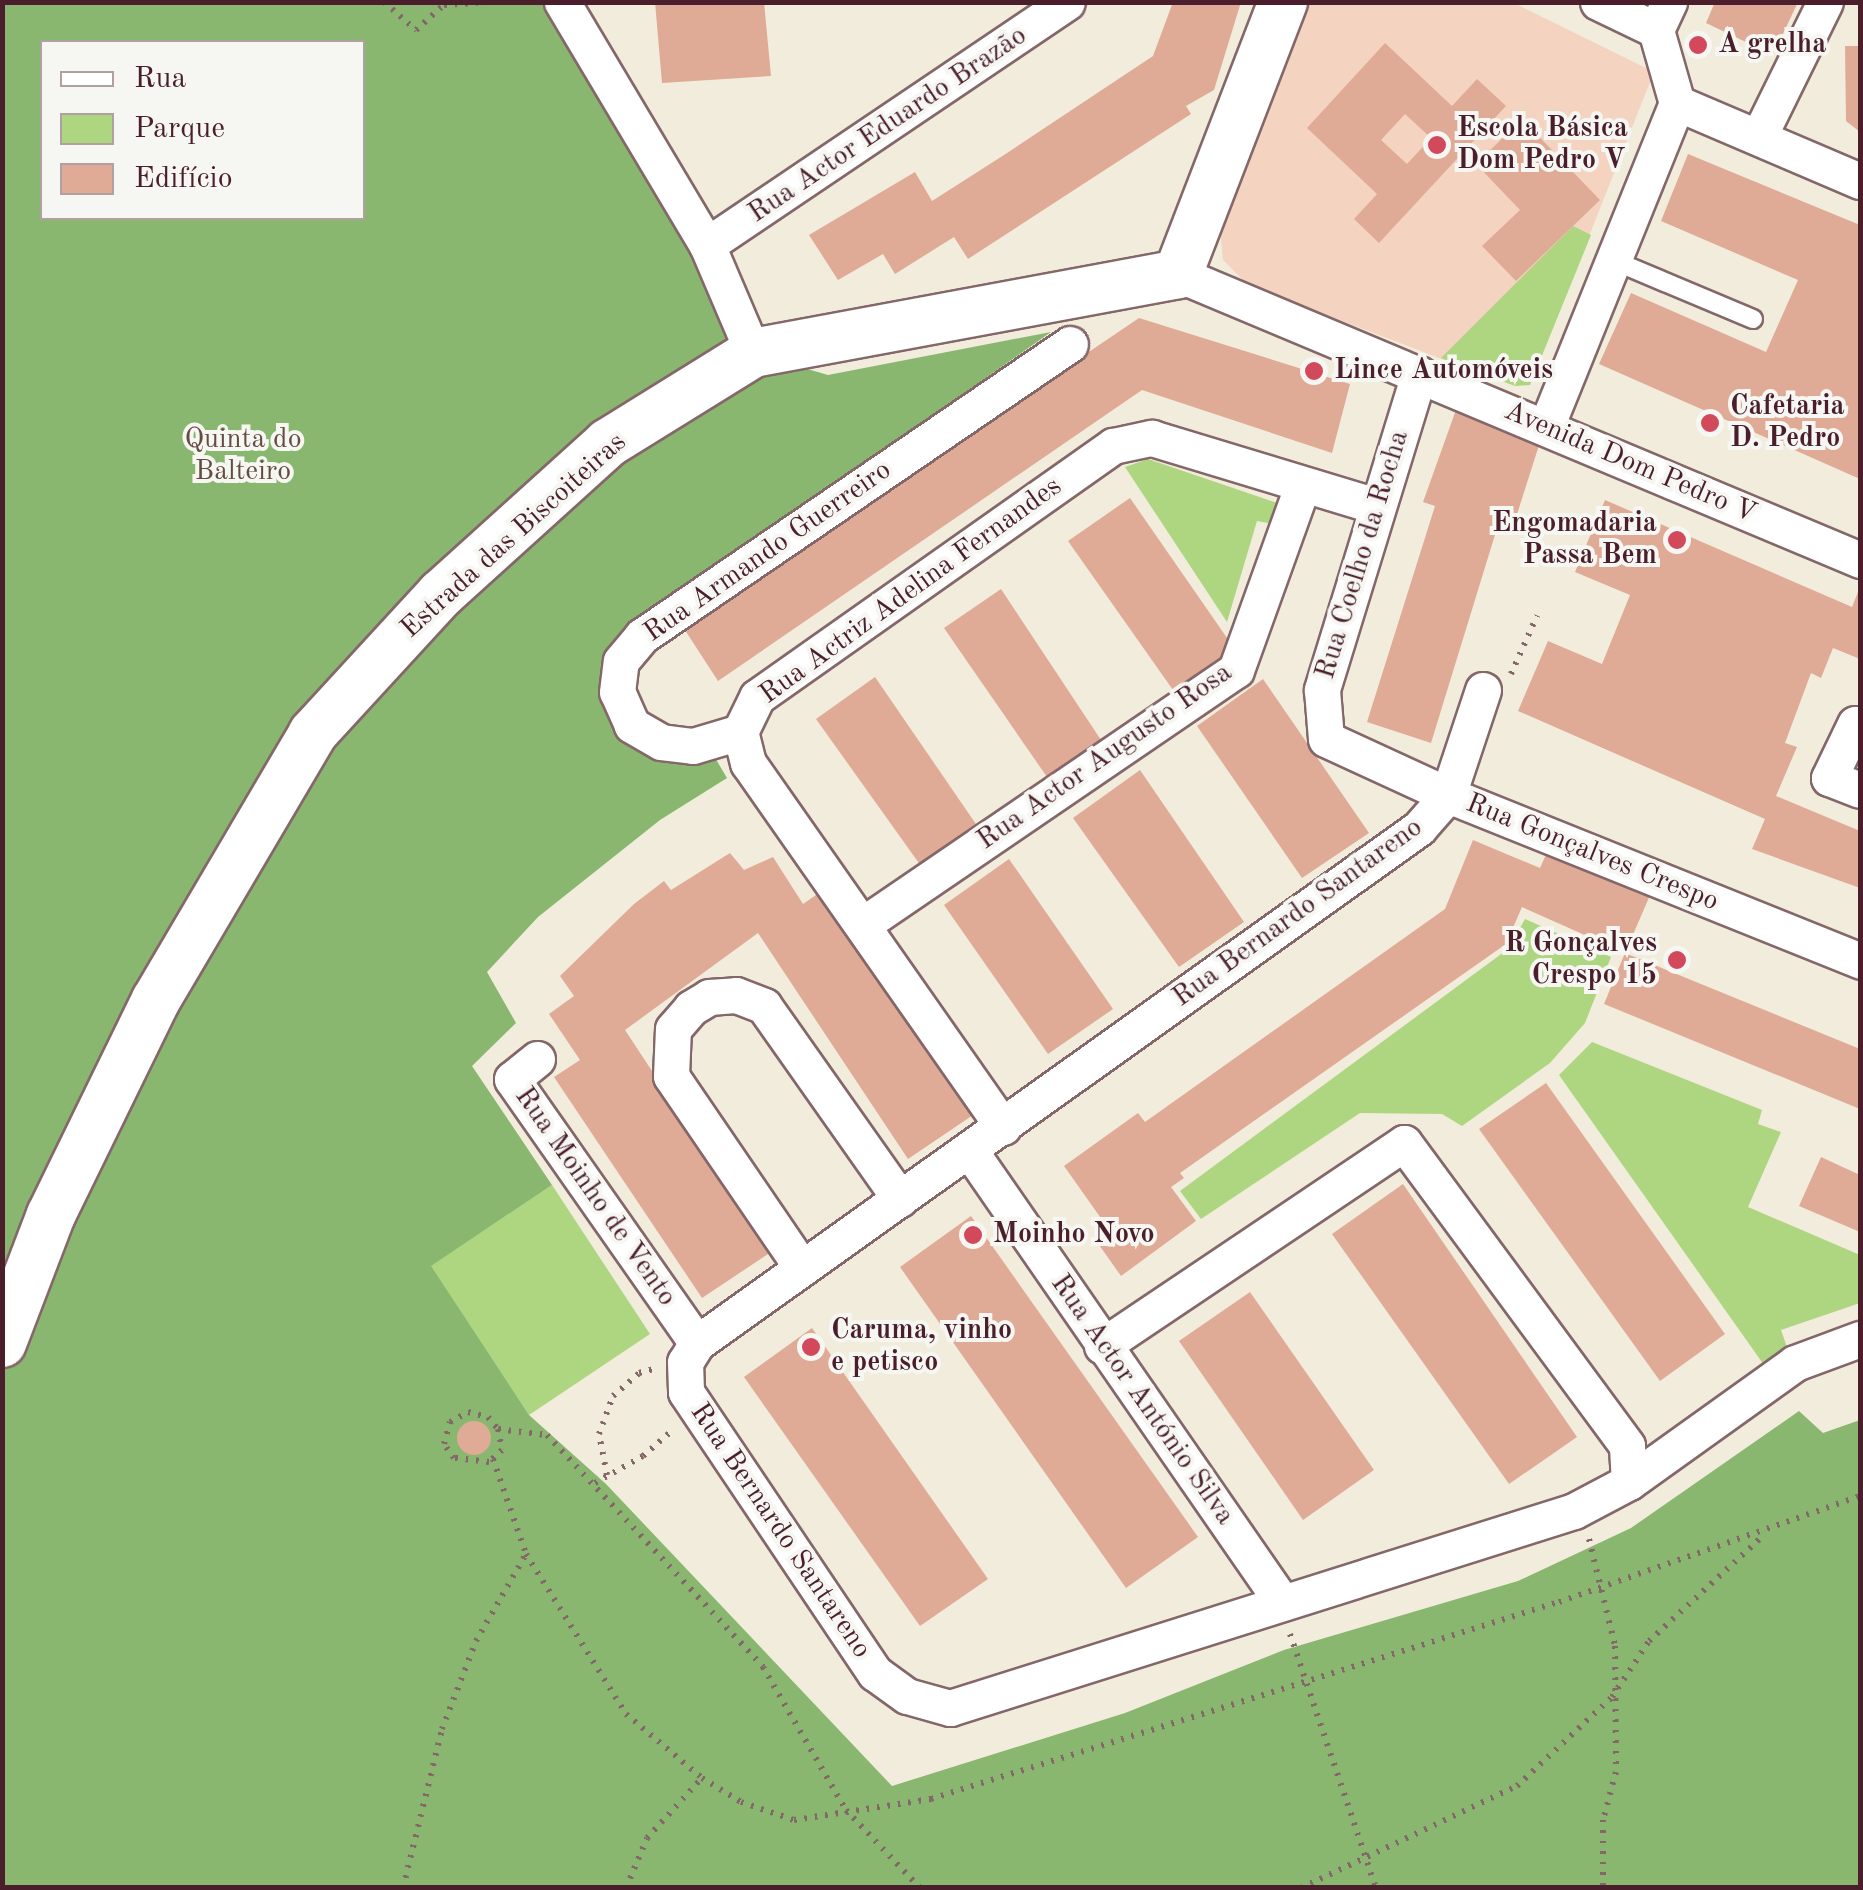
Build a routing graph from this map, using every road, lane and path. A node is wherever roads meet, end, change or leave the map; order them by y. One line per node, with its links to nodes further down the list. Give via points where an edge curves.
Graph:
1 (384, 2): 2 (path, via 416,30 444,4)
2 (488, 2)
3 (562, 2): 12 (street)
4 (1067, 2): 12 (street, Rua Actor Eduardo Brazão)
5 (1283, 2): 14 (street)
6 (1598, 2): 8 (street)
7 (1824, 2): 10 (street)
8 (1662, 16): 9 (street)
9 (1677, 103): 10 (street); 13 (street)
10 (1760, 134): 11 (street)
11 (1860, 181)
12 (707, 245): 17 (street)
13 (1610, 258): 15 (lane); 19 (street)
14 (1178, 274): 17 (street, Estrada das Biscoiteiras); 18 (street, Avenida Dom Pedro V)
15 (1753, 319)
16 (1070, 344): 26 (street, Rua Armando Guerreiro, via 642,636 621,661 617,692 632,725 662,742 693,746)
17 (753, 353): 38 (street, Estrada das Biscoiteiras, via 608,443 441,594 314,733 156,1000 51,1215)
18 (1419, 374): 19 (street, Avenida Dom Pedro V); 21 (street, Rua Coelho da Rocha)
19 (1546, 428): 22 (street, Avenida Dom Pedro V)
20 (1302, 487): 21 (street, Rua Actriz Adelina Fernandes); 26 (street, Rua Actriz Adelina Fernandes, via 1152,438 1113,446 756,696); 30 (street, Rua Actor Augusto Rosa, via 1236,670)
21 (1376, 506): 27 (street, Rua Coelho da Rocha, via 1322,690)
22 (1860, 560)
23 (1537, 616): 24 (path, via 1503,693)
24 (1483, 690): 29 (street)
25 (1860, 726): 28 (street, via 1855,724 1829,778)
26 (740, 732): 30 (street, Rua Actriz Adelina Fernandes, via 748,762)
27 (1326, 738): 29 (street, Rua Gonçalves Crespo)
28 (1860, 790)
29 (1448, 795): 31 (street, Rua Gonçalves Crespo); 33 (street, Rua Bernardo Santareno, via 1419,828)
30 (865, 924): 33 (street, Rua Actriz Adelina Fernandes)
31 (1860, 961)
32 (538, 1059): 40 (street, Rua Moinho de Vento, via 512,1078)
33 (1003, 1127): 34 (street, Rua Bernardo Santareno)
34 (970, 1152): 35 (street, Rua Bernardo Santareno); 39 (street, Rua Actor António Silva)
35 (900, 1199): 36 (street, Rua Bernardo Santareno); 36 (street, via 764,1006 736,996 709,997 691,1008 673,1028 670,1076)
36 (802, 1268): 40 (street, Rua Bernardo Santareno)
37 (1860, 1339): 44 (street, Rua Bernardo Santareno, via 1795,1363)
38 (2, 1342)
39 (1102, 1346): 44 (street, via 1404,1143 1627,1446); 51 (street, Rua Actor António Silva)
40 (691, 1352): 41 (street, Rua Bernardo Santareno, via 686,1392); 43 (path, via 639,1373 613,1396 599,1434)
41 (697, 1409): 43 (path, via 644,1456); 51 (street, Rua Bernardo Santareno, via 875,1674 906,1696 950,1708)
42 (498, 1429): 42 (path, via 502,1450 489,1462 454,1458 444,1444 450,1422 468,1412 488,1417); 45 (path, via 548,1435)
43 (607, 1476): 45 (path)
44 (1629, 1482): 48 (street, Rua Bernardo Santareno)
45 (595, 1483): 57 (path, via 763,1668 846,1810)
46 (1860, 1500): 47 (path)
47 (1843, 1504)
48 (1574, 1512): 51 (street, Rua Bernardo Santareno); 52 (path, via 1594,1546 1615,1646)
49 (1766, 1532): 52 (path, via 1648,1641)
50 (526, 1554): 55 (path, via 476,1641 442,1729)
51 (1280, 1599): 54 (path, via 1302,1681)
52 (1612, 1697): 54 (path, via 1518,1786 1456,1821); 60 (path, via 1616,1772 1602,1820)
53 (702, 1778): 56 (path, via 647,1838)
54 (1365, 1853): 58 (path); 59 (path)
55 (404, 1888)
56 (626, 1888)
57 (920, 1888)
58 (1301, 1888)
59 (1376, 1888)
60 (1603, 1888)

